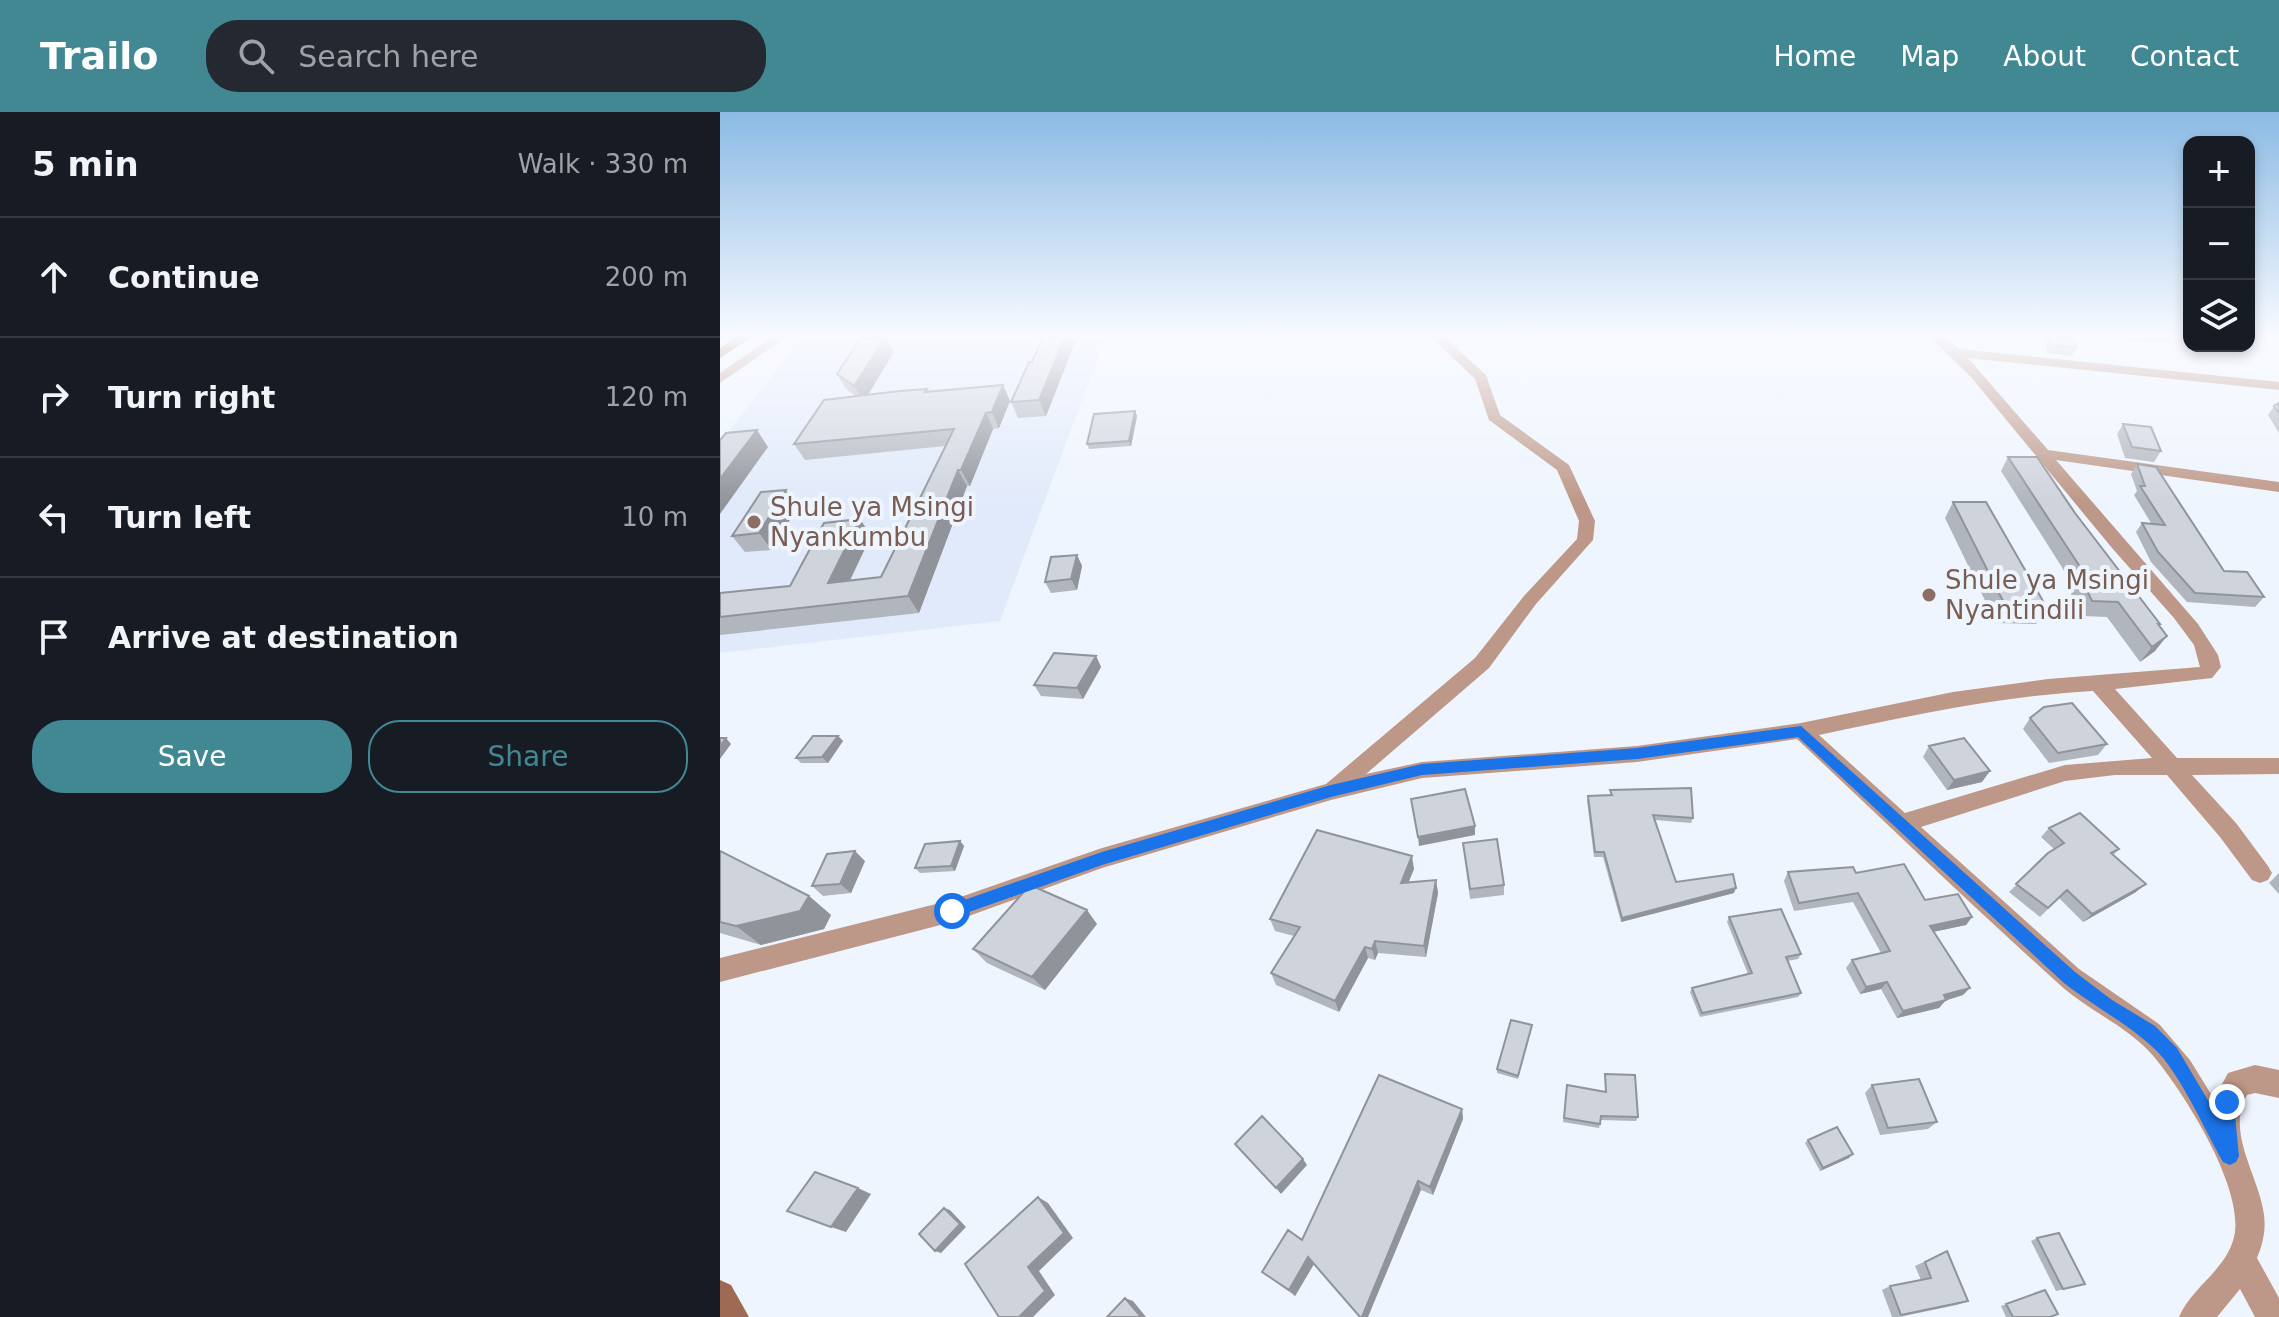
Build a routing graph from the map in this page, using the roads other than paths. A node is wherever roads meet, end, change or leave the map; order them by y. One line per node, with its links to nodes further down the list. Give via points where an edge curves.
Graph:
1 (1485, 391): 9 (street, via 1494,417 1564,468 1582,505 1588,533 1482,663)
2 (1990, 391): 3 (street)
3 (2045, 454): 4 (street); 5 (street, via 2195,633 2211,660 2211,667 2195,675)
4 (2279, 487)
5 (2098, 683): 6 (street, via 1953,699); 7 (street)
6 (1801, 731): 9 (street, via 1637,754 1422,770); 10 (street)
7 (2171, 766): 8 (street); 10 (street, via 2065,773); 11 (street)
8 (2279, 766)
9 (1331, 791): 12 (street, via 1102,858 952,911)
10 (1903, 823): 14 (street, via 2070,978 2149,1032 2171,1054)
11 (2260, 873)
12 (720, 970)
13 (2279, 1084): 14 (street, via 2255,1079 2238,1083 2227,1102)
14 (2230, 1156): 15 (street, via 2251,1228)
15 (2241, 1259): 18 (street); 19 (street)
16 (720, 1296): 17 (main road)
17 (733, 1317)
18 (2195, 1317)
19 (2272, 1317)

